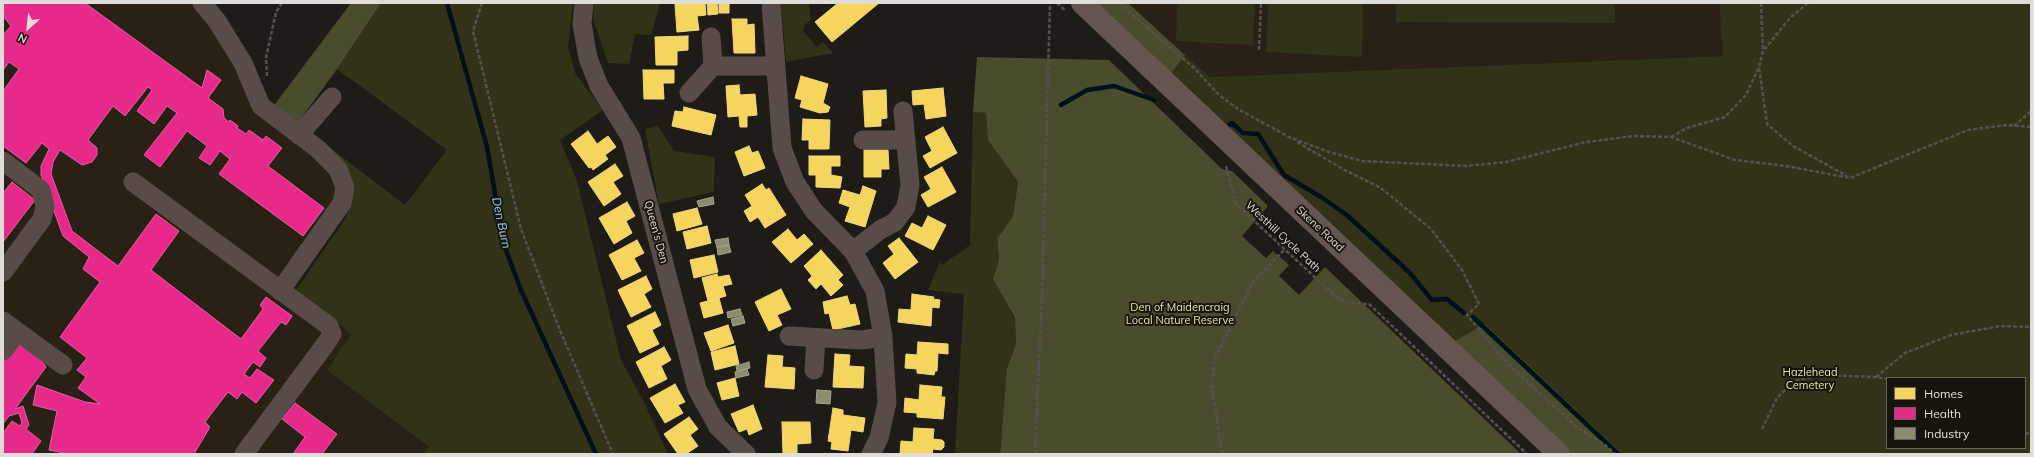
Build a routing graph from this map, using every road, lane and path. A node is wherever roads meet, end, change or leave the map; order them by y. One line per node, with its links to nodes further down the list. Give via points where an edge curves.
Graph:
1 (202, 3): 26 (street, via 217,21 243,63 261,106)
2 (282, 3): 19 (path, via 276,12 266,58)
3 (482, 3): 51 (path, via 473,31 521,229 559,328)
4 (584, 3): 52 (street, Queen's Den, via 582,24 588,58 599,86 630,138 697,390 718,427)
5 (772, 3): 17 (street)
6 (1050, 3): 54 (path)
7 (1058, 3): 12 (path)
8 (1119, 3): 27 (path, via 1195,69 1219,95)
9 (1261, 3): 14 (path)
10 (1761, 3): 15 (path)
11 (1808, 3): 15 (path, via 1790,18)
12 (1076, 9): 57 (main road, Skene Road)
13 (711, 37): 16 (street)
14 (1259, 50)
15 (1764, 52): 18 (path)
16 (713, 66): 17 (street); 20 (street)
17 (776, 66): 36 (street, via 782,148 795,182 814,211)
18 (1759, 67): 28 (path, via 1746,95 1725,117 1688,128); 33 (path, via 1767,124 1793,146)
19 (267, 81)
20 (689, 93)
21 (332, 98): 26 (street)
22 (903, 111): 30 (street)
23 (2031, 111): 24 (path)
24 (2014, 126): 25 (path); 33 (path, via 1968,130)
25 (2031, 127)
26 (299, 134): 38 (street, via 338,169 345,188 342,203)
27 (1289, 137): 28 (path, via 1362,161 1467,166 1506,162 1586,142 1633,136); 58 (path, via 1381,188 1431,228 1462,270 1479,304 1467,315 1509,365 1577,427)
28 (1671, 137): 33 (path, via 1735,160)
29 (863, 140): 30 (street)
30 (905, 140): 36 (street, via 910,185 906,207 895,222)
31 (3, 162): 37 (street, via 41,190 45,206 42,219)
32 (1222, 162): 35 (path, Westhill Cycle Path, via 1228,168 1236,204)
33 (1850, 178)
34 (133, 182): 38 (street)
35 (1285, 248): 55 (path, via 1254,281 1215,358 1212,385); 56 (path, Westhill Cycle Path, via 1336,297 1350,303 1369,304)
36 (853, 251): 42 (street, via 874,291)
37 (3, 272)
38 (280, 291): 50 (street, via 329,326 332,334)
39 (10, 327): 44 (street); 45 (street)
40 (2031, 327): 47 (path, via 2001,326 1951,335 1905,353)
41 (789, 336): 43 (street)
42 (883, 337): 43 (street, via 861,340); 53 (street, via 887,403 879,438)
43 (816, 338): 46 (street)
44 (3, 351)
45 (63, 365)
46 (814, 370)
47 (1876, 377): 48 (path); 49 (path, via 1819,375 1794,381 1777,398)
48 (1886, 379)
49 (1762, 429)
50 (244, 454)
51 (613, 454)
52 (746, 454)
53 (871, 454)
54 (1035, 454)
55 (1222, 454)
56 (1527, 454)
57 (1559, 454)
58 (1615, 454)

